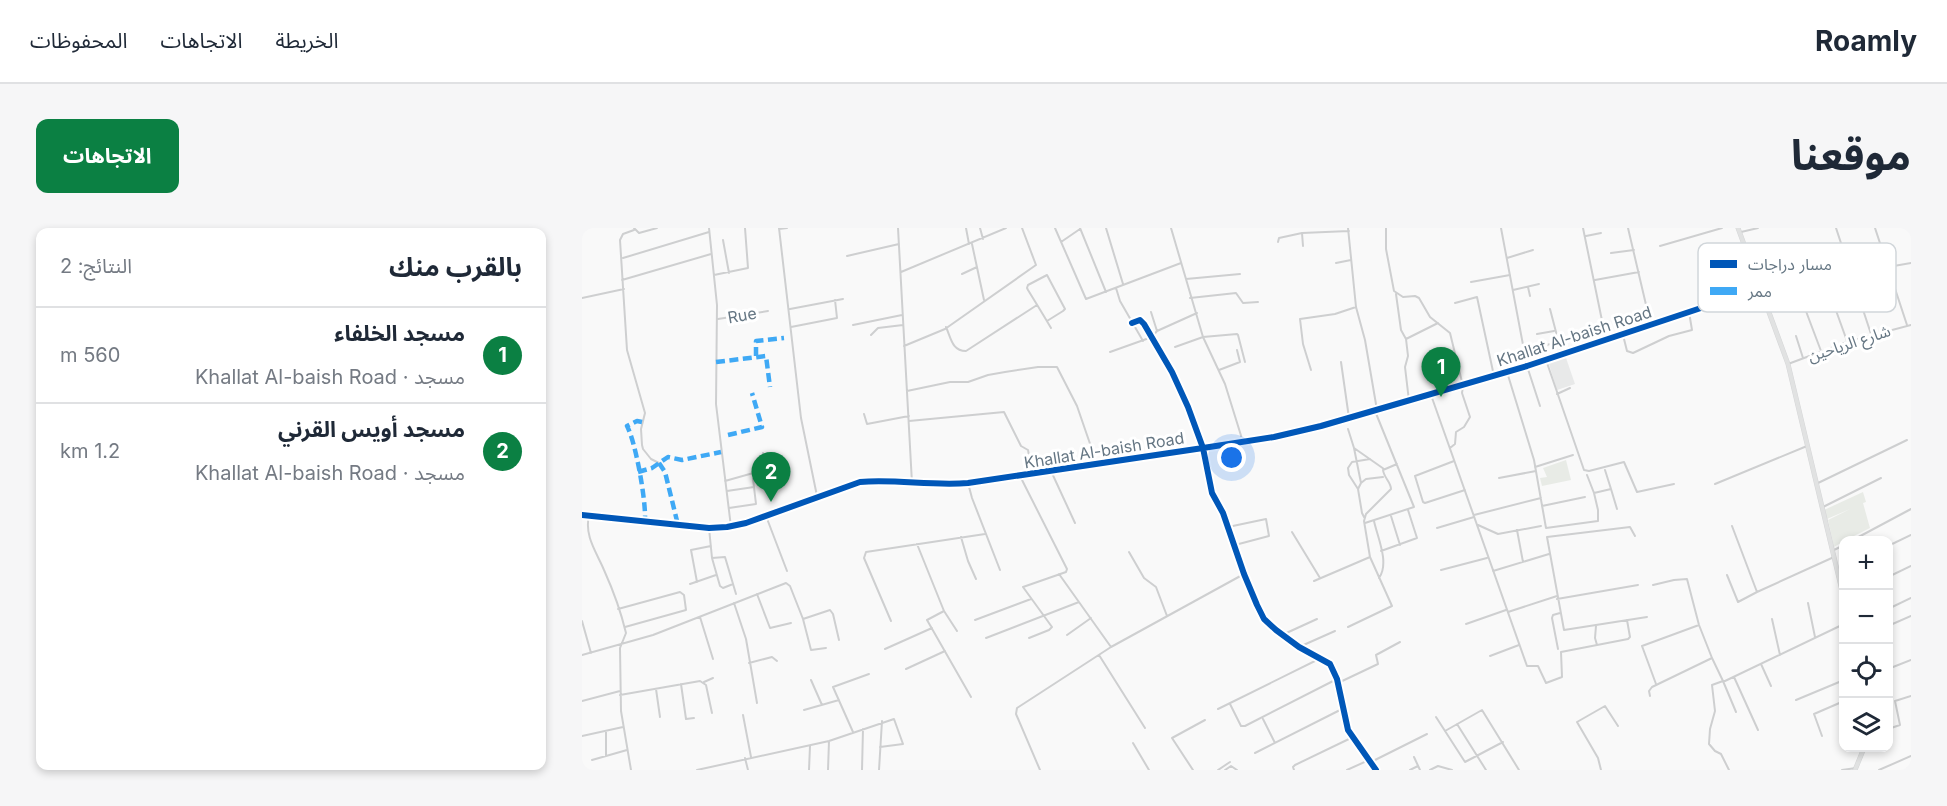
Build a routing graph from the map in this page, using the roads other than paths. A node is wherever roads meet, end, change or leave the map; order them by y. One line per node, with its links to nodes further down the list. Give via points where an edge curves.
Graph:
1 (657, 228): 22 (street, via 639,233)
2 (709, 228): 26 (street)
3 (745, 228): 54 (street, via 748,268)
4 (787, 228): 23 (street)
5 (898, 228): 36 (street)
6 (966, 228): 37 (street)
7 (980, 228): 30 (street)
8 (1006, 228): 30 (street)
9 (1022, 228): 78 (street, via 1036,265)
10 (1055, 228): 32 (street)
11 (1080, 228): 32 (street); 71 (street)
12 (1106, 228): 64 (street)
13 (1171, 228): 49 (street)
14 (1386, 228): 72 (street, via 1386,249)
15 (1501, 228): 46 (street)
16 (1583, 228): 29 (street)
17 (1628, 228): 41 (street)
18 (1722, 228): 39 (street)
19 (1758, 228): 25 (street)
20 (1836, 228): 34 (street)
21 (1875, 228): 35 (street)
22 (634, 229): 45 (street, via 621,236)
23 (779, 229): 83 (street)
24 (1349, 230): 27 (street); 47 (street)
25 (1739, 230)
26 (709, 232): 43 (street); 45 (street)
27 (1302, 233): 33 (street, via 1282,236); 38 (street)
28 (1601, 233): 29 (street)
29 (1585, 236): 62 (street)
30 (983, 239): 37 (street)
31 (723, 240): 54 (street)
32 (1061, 242): 71 (street, via 1085,298)
33 (1278, 242)
34 (1841, 243)
35 (1880, 243)
36 (899, 244): 44 (street); 55 (street)
37 (970, 244): 52 (street); 55 (street)
38 (1303, 246)
39 (1660, 246)
40 (1533, 250): 46 (street)
41 (1634, 250): 42 (street); 53 (street)
42 (1611, 253)
43 (711, 254): 59 (street); 61 (street)
44 (847, 256)
45 (621, 258): 61 (street)
46 (1507, 258): 58 (street)
47 (1352, 260): 48 (street); 82 (street)
48 (1336, 262)
49 (1181, 263): 60 (street); 64 (street)
50 (1911, 263): 51 (street)
51 (1896, 266)
52 (977, 267): 56 (street); 78 (street)
53 (1639, 272): 62 (street); 100 (street)
54 (729, 273): 59 (street)
55 (900, 273): 94 (street)
56 (962, 274)
57 (1240, 274): 60 (street)
58 (1510, 274): 63 (street); 70 (street)
59 (713, 275): 95 (street)
60 (1186, 279): 76 (street)
61 (622, 280): 68 (street)
62 (1595, 280): 116 (street)
63 (1471, 282)
64 (1123, 284): 67 (street)
65 (1539, 284): 66 (street)
66 (1528, 286): 70 (street); 73 (street)
67 (1116, 288): 71 (street); 97 (street)
68 (624, 289): 74 (street); 159 (street, via 627,350 645,413 641,429 643,449)
69 (1896, 289): 101 (street)
70 (1513, 290): 132 (street)
71 (1106, 292)
72 (1396, 294): 98 (street, via 1419,298); 115 (street)
73 (1530, 296)
74 (582, 298)
75 (843, 298): 77 (street)
76 (1191, 298): 79 (street, via 1236,293 1244,303); 93 (street)
77 (835, 300): 83 (street); 103 (street, via 837,318)
78 (984, 300): 104 (street)
79 (1258, 302)
80 (1455, 303): 136 (street, via 1477,297)
81 (1037, 305): 96 (street); 96 (street, via 1027,286 1048,276 1065,309); 104 (street, via 966,351 954,347)
82 (1356, 307): 134 (street, via 1300,319); 144 (street)
83 (789, 309): 103 (street)
84 (1550, 309): 107 (street)
85 (1698, 309): 88 (street, Khallat Al-baish Road)
86 (768, 311): 95 (street, Rue)
87 (1151, 312): 106 (street)
88 (1689, 312): 100 (street, Khallat Al-baish Road); 110 (street, via 1692,330 1633,353 1627,351)
89 (1770, 312): 131 (street)
90 (1807, 312): 124 (street)
91 (1837, 312): 118 (street)
92 (1864, 312): 111 (street)
93 (1197, 314): 106 (street); 114 (street)
94 (902, 315): 99 (street); 102 (street)
95 (717, 320): 175 (street, via 715,383)
96 (1047, 321): 105 (street)
97 (1132, 322): 113 (street, via 1140,320); 117 (street)
98 (1438, 323): 115 (street); 137 (street, via 1451,336)
99 (852, 324)
100 (1653, 324): 110 (street, Khallat Al-baish Road)
101 (1909, 325): 111 (street, شارع الرياحين)
102 (903, 326): 108 (street, via 878,328); 120 (street)
103 (791, 327): 188 (street, via 801,418)
104 (946, 327): 120 (street)
105 (1051, 328)
106 (1158, 331): 113 (street)
107 (1554, 331): 109 (street); 119 (street)
108 (871, 334)
109 (1537, 334)
110 (1623, 334): 116 (street, Khallat Al-baish Road)
111 (1871, 334): 118 (street, شارع الرياحين)
112 (1796, 336): 127 (street)
113 (1152, 337): 117 (street); 152 (street, via 1181,389)
114 (1203, 337): 121 (street); 129 (street, via 1238,334); 133 (street)
115 (1406, 339): 142 (street)
116 (1606, 340): 126 (street, Khallat Al-baish Road)
117 (1143, 341): 125 (street)
118 (1847, 342): 124 (street, شارع الرياحين)
119 (1557, 343): 122 (street); 126 (street)
120 (904, 346): 139 (street)
121 (1175, 347)
122 (1534, 347)
123 (1237, 350): 133 (street, via 1240,362)
124 (1821, 351): 127 (street, شارع الرياحين)
125 (1110, 352)
126 (1562, 355): 128 (street, Khallat Al-baish Road)
127 (1803, 358): 131 (street, شارع الرياحين)
128 (1546, 360): 132 (street, Khallat Al-baish Road); 141 (street)
129 (1245, 362)
130 (1341, 362): 147 (street)
131 (1788, 364): 151 (street)
132 (1527, 366): 135 (street, Khallat Al-baish Road); 143 (street)
133 (1219, 370): 150 (street)
134 (1311, 370)
135 (1507, 372): 136 (street, Khallat Al-baish Road); 164 (street)
136 (1494, 376): 137 (street, Khallat Al-baish Road)
137 (1464, 386): 140 (street, Khallat Al-baish Road); 154 (street, via 1462,393 1470,417 1455,432 1455,444)
138 (1570, 388): 141 (street)
139 (907, 391): 146 (street); 161 (street, via 1005,372 1057,368 1077,406)
140 (1431, 394): 142 (street, Khallat Al-baish Road); 154 (street)
141 (1557, 394): 179 (street, via 1584,470 1623,462 1637,492)
142 (1409, 401): 144 (street, Khallat Al-baish Road)
143 (1540, 406)
144 (1376, 411): 147 (street, Khallat Al-baish Road); 162 (street)
145 (864, 414): 146 (street, via 867,424)
146 (909, 418): 163 (street, via 1004,412 1021,446 1028,450); 176 (street)
147 (1349, 418): 150 (street, Khallat Al-baish Road)
148 (1348, 429): 153 (street)
149 (1907, 440): 181 (street)
150 (1243, 442): 152 (street, Khallat Al-baish Road)
151 (1807, 446): 180 (street); 181 (street)
152 (1203, 448): 161 (street, Khallat Al-baish Road); 207 (street, via 1210,486)
153 (1354, 448): 157 (street); 160 (street)
154 (1450, 448): 158 (street)
155 (763, 453): 175 (street, via 764,470)
156 (1574, 455): 164 (street)
157 (1370, 459): 160 (street); 165 (street)
158 (1455, 460): 185 (street); 185 (street, via 1415,476 1423,502)
159 (659, 462)
160 (1356, 463): 178 (street); 183 (street, via 1350,463 1349,471)
161 (1097, 464): 167 (street, Khallat Al-baish Road)
162 (1397, 464): 165 (street); 196 (street, via 1414,506)
163 (1031, 466)
164 (1535, 467): 168 (street)
165 (1384, 469): 171 (street)
166 (1605, 470): 184 (street)
167 (1051, 471): 170 (street, Khallat Al-baish Road); 204 (street)
168 (1536, 471): 172 (street); 190 (street)
169 (1587, 475): 187 (street)
170 (1020, 476): 177 (street, Khallat Al-baish Road); 243 (street, via 1067,569)
171 (1384, 477): 178 (street); 202 (street, via 1391,486 1389,493)
172 (1499, 478)
173 (1881, 478): 193 (street)
174 (753, 479): 182 (street)
175 (725, 481): 186 (street)
176 (912, 483): 177 (street, Khallat Al-baish Road); 188 (street, Khallat Al-baish Road, via 860,482)
177 (968, 483): 216 (street)
178 (1360, 483): 183 (street)
179 (1674, 484)
180 (1715, 484)
181 (1816, 484): 193 (street)
182 (754, 487): 186 (street); 192 (street, via 756,504)
183 (1358, 489): 202 (street)
184 (1611, 489): 187 (street); 194 (street)
185 (1465, 490): 201 (street)
186 (726, 491): 192 (street)
187 (1594, 494): 213 (street, via 1598,521)
188 (817, 496): 200 (street, Khallat Al-baish Road)
189 (1585, 496): 191 (street)
190 (1541, 498): 191 (street); 201 (street)
191 (1542, 506): 213 (street)
192 (729, 507): 210 (street)
193 (1821, 508): 229 (street)
194 (1617, 509)
195 (1911, 509): 219 (street)
196 (1408, 510): 199 (street); 225 (street, via 1417,538)
197 (582, 515): 198 (street, Khallat Al-baish Road)
198 (590, 515): 211 (street, Khallat Al-baish Road); 268 (street, via 591,543)
199 (1391, 515): 203 (street); 225 (street)
200 (766, 516): 210 (street, Khallat Al-baish Road); 240 (street)
201 (1474, 516): 206 (street); 212 (street)
202 (1364, 517): 205 (street)
203 (1374, 520): 205 (street); 228 (street)
204 (1075, 523)
205 (1364, 523): 232 (street)
206 (1477, 524): 214 (street, via 1498,534); 235 (street)
207 (1228, 526): 224 (street); 224 (street, via 1266,519 1269,536)
208 (1541, 526): 214 (street)
209 (1732, 526): 258 (street)
210 (731, 527): 211 (street, Khallat Al-baish Road)
211 (709, 528): 226 (street)
212 (1437, 528)
213 (1546, 528): 221 (street)
214 (1517, 530): 236 (street)
215 (1292, 532): 248 (street)
216 (985, 534): 220 (street); 238 (street)
217 (1911, 535): 223 (street)
218 (1635, 536): 221 (street, via 1630,527)
219 (1859, 536)
220 (961, 537): 222 (street); 250 (street)
221 (1547, 537): 231 (street)
222 (916, 544): 269 (street); 284 (street, via 868,551 864,556)
223 (1893, 544)
224 (1235, 545): 244 (street)
225 (1400, 545): 228 (street)
226 (711, 546): 234 (street); 252 (street, via 691,549)
227 (1839, 548): 229 (street)
228 (1381, 550): 249 (street, via 1384,565)
229 (1832, 551): 233 (street)
230 (1129, 552): 273 (street, via 1144,578 1156,587)
231 (1550, 554): 236 (street); 261 (street)
232 (1370, 557): 248 (street); 249 (street)
233 (1834, 557): 242 (street); 258 (street)
234 (712, 558): 245 (street); 254 (street, via 724,556)
235 (1487, 558): 239 (street); 241 (street)
236 (1523, 562): 241 (street)
237 (1911, 566): 247 (street)
238 (1000, 570)
239 (1441, 570)
240 (787, 571)
241 (1493, 571): 270 (street)
242 (1837, 572): 257 (street)
243 (1059, 574): 263 (street, via 1024,587); 264 (street)
244 (1244, 574): 273 (street); 298 (street, via 1264,619)
245 (716, 575): 252 (street); 254 (street, via 721,587)
246 (1727, 575): 258 (street, via 1738,602)
247 (1893, 575)
248 (1320, 578): 251 (street)
249 (1379, 578): 292 (street, via 1392,606)
250 (976, 579)
251 (1314, 581)
252 (697, 582): 253 (street)
253 (690, 584)
254 (733, 584): 259 (street)
255 (1638, 585): 261 (street)
256 (1653, 585): 287 (street, via 1687,579)
257 (1842, 590)
258 (1757, 592)
259 (736, 594)
260 (757, 594): 265 (street); 278 (street, via 788,584); 285 (street, via 770,628)
261 (1557, 598): 270 (street); 271 (street)
262 (1911, 598): 267 (street)
263 (1031, 599): 272 (street); 281 (street)
264 (1079, 602): 272 (street); 277 (street)
265 (734, 603): 275 (street); 324 (street)
266 (1808, 603): 299 (street)
267 (1893, 607)
268 (618, 609): 291 (street); 291 (street, via 680,592 684,595 686,610)
269 (945, 611): 293 (street, via 927,618); 294 (street)
270 (1507, 611): 286 (street); 306 (street)
271 (1560, 613): 289 (street, via 1565,631); 312 (street, via 1552,618)
272 (1044, 616): 300 (street); 301 (street, via 1052,628)
273 (1167, 616): 308 (street)
274 (1911, 616): 288 (street)
275 (700, 617): 303 (street); 321 (street)
276 (1647, 617): 282 (street)
277 (1091, 618): 297 (street); 308 (street)
278 (803, 619): 302 (street, via 830,610); 310 (street, via 811,650)
279 (1317, 619): 298 (street)
280 (1772, 619): 317 (street)
281 (975, 620)
282 (1627, 620): 289 (street); 307 (street, via 1629,638)
283 (582, 621): 314 (street)
284 (891, 621)
285 (791, 623)
286 (1466, 624)
287 (1699, 624): 320 (street); 337 (street, via 1642,646)
288 (1893, 624)
289 (1596, 626): 307 (street)
290 (1839, 626): 299 (street)
291 (625, 627): 296 (street)
292 (1348, 627)
293 (932, 628): 311 (street); 313 (street)
294 (957, 631)
295 (1335, 631): 309 (street)
296 (626, 634): 303 (street); 305 (street)
297 (1066, 635)
298 (1282, 636): 309 (street)
299 (1815, 637): 317 (street)
300 (986, 638)
301 (1029, 638)
302 (839, 640)
303 (631, 642): 305 (street)
304 (1400, 642): 332 (street, via 1376,655 1378,664)
305 (620, 645): 314 (street); 340 (street)
306 (1519, 645): 307 (street, via 1527,666 1538,666 1546,683 1564,675 1561,652); 318 (street)
307 (1597, 645)
308 (1111, 647): 316 (street)
309 (1299, 647): 319 (street)
310 (826, 648)
311 (885, 649)
312 (1558, 649)
313 (945, 651): 327 (street); 343 (street)
314 (591, 653): 315 (street)
315 (582, 655)
316 (1099, 655): 366 (street); 404 (street, via 1015,709)
317 (1780, 655): 325 (street)
318 (1490, 656)
319 (1322, 658): 332 (street, via 1333,667); 349 (street)
320 (1712, 658): 333 (street); 337 (street)
321 (713, 659)
322 (1911, 660): 326 (street)
323 (777, 661): 324 (street, via 772,657)
324 (749, 663): 347 (street)
325 (1761, 664): 329 (street); 338 (street)
326 (1893, 667)
327 (906, 669)
328 (869, 674): 344 (street, via 834,686)
329 (1734, 677): 333 (street); 369 (street)
330 (713, 678): 334 (street)
331 (811, 680): 350 (street)
332 (1337, 681): 351 (street); 358 (street)
333 (1723, 681): 354 (street); 419 (street, via 1712,687 1715,711 1709,740)
334 (704, 682): 336 (street); 355 (street)
335 (1839, 682): 345 (street)
336 (681, 684): 339 (street); 360 (street, via 686,719)
337 (1657, 685): 341 (street, via 1650,689)
338 (1771, 686)
339 (656, 689): 340 (street); 357 (street)
340 (620, 693): 346 (street); 365 (street)
341 (1650, 696)
342 (1911, 696): 367 (street, via 1895,701 1900,726)
343 (971, 697)
344 (839, 700): 350 (street); 372 (street)
345 (1796, 700)
346 (582, 701)
347 (757, 703)
348 (1839, 703): 375 (street, via 1814,714)
349 (1230, 704): 352 (street); 358 (street, via 1243,726)
350 (822, 705): 353 (street)
351 (1344, 708): 376 (street); 380 (street)
352 (1218, 709)
353 (804, 710)
354 (1736, 712)
355 (712, 713)
356 (743, 715): 389 (street)
357 (660, 717)
358 (1262, 717): 380 (street)
359 (1436, 717): 371 (street)
360 (694, 718)
361 (1205, 720): 406 (street, via 1172,738)
362 (882, 722): 368 (street); 382 (street); 382 (street, via 894,719 903,743)
363 (1457, 724): 371 (street); 378 (street, via 1482,710); 387 (street)
364 (1618, 726): 418 (street, via 1605,706 1577,722)
365 (623, 727): 370 (street); 383 (street)
366 (1145, 728)
367 (1893, 728)
368 (863, 729): 372 (street); 402 (street)
369 (1758, 730)
370 (606, 731): 374 (street); 386 (street)
371 (1445, 731): 387 (street, via 1464,761)
372 (853, 732): 377 (street)
373 (1427, 734): 393 (street)
374 (582, 736)
375 (1822, 736)
376 (1353, 737): 393 (street); 410 (street, via 1295,765)
377 (829, 741): 381 (street); 401 (street)
378 (1503, 742): 387 (street); 417 (street)
379 (1133, 743): 405 (street)
380 (1275, 743): 385 (street)
381 (810, 746): 389 (street); 400 (street)
382 (880, 747): 403 (street)
383 (627, 750): 386 (street); 397 (street)
384 (1862, 752): 396 (street)
385 (1255, 753)
386 (606, 756): 392 (street)
387 (1477, 756): 416 (street)
388 (1911, 756): 421 (street)
389 (751, 757): 391 (street)
390 (1414, 757): 395 (street)
391 (745, 759): 398 (street); 399 (street)
392 (592, 760)
393 (1370, 761): 411 (street); 412 (street)
394 (1230, 762): 407 (street)
395 (1419, 768): 413 (street)
396 (1855, 769): 420 (street)
397 (631, 770)
398 (696, 770)
399 (748, 770)
400 (809, 770)
401 (828, 770)
402 (862, 770)
403 (879, 770)
404 (1040, 770)
405 (1149, 770)
406 (1193, 770)
407 (1218, 770)
408 (1226, 770): 409 (street, via 1232,766)
409 (1237, 770)
410 (1294, 770)
411 (1347, 770)
412 (1376, 770)
413 (1410, 770)
414 (1430, 770): 415 (street, via 1438,766)
415 (1452, 770)
416 (1486, 770)
417 (1519, 770)
418 (1601, 770)
419 (1729, 770)
420 (1842, 770)
421 (1879, 770)

